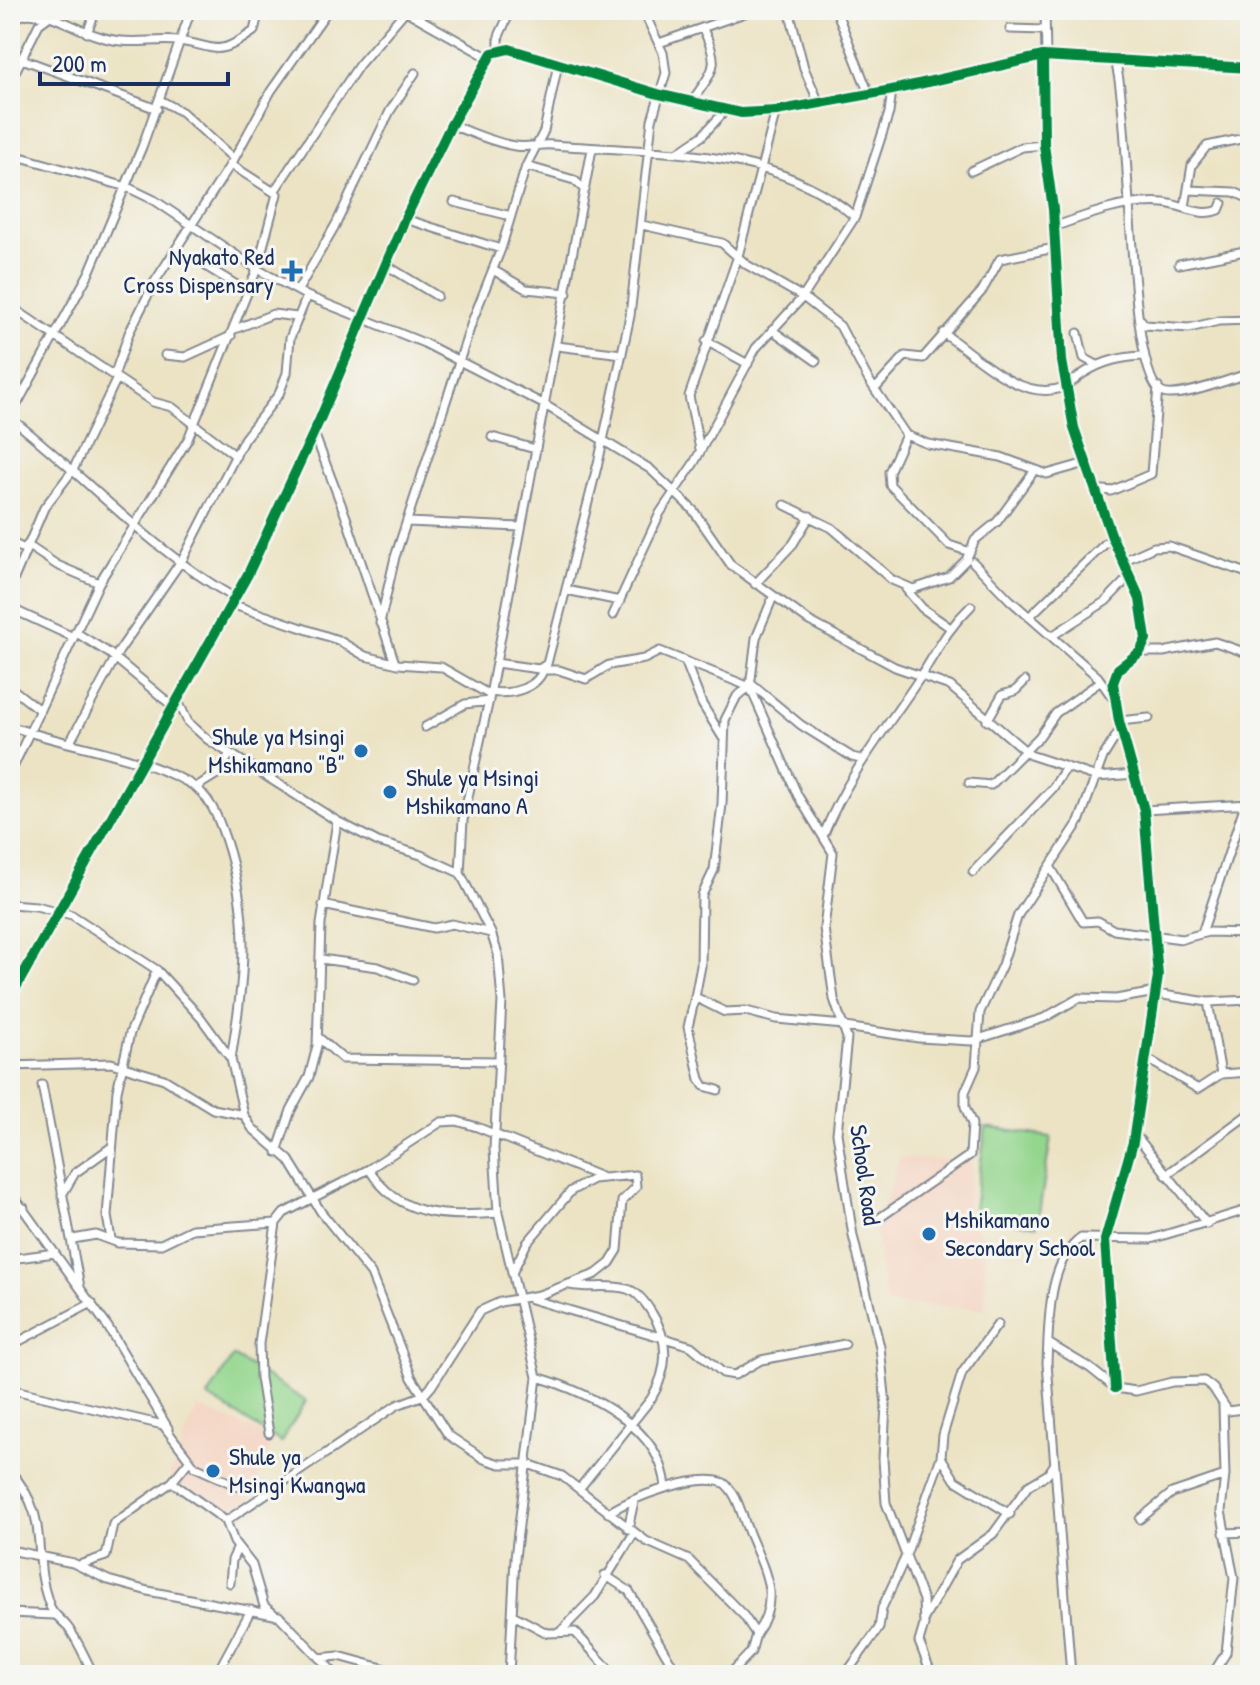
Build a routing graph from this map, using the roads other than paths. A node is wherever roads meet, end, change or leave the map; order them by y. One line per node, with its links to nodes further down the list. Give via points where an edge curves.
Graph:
1 (96, 10): 17 (street)
2 (191, 10): 18 (street)
3 (259, 10): 18 (street, via 257,27 237,43 209,50)
4 (328, 10): 46 (street, via 271,91)
5 (405, 10): 22 (street); 51 (street, via 359,65)
6 (511, 10): 20 (street, via 499,36)
7 (643, 10): 19 (street)
8 (753, 10): 14 (street)
9 (789, 10): 34 (street)
10 (836, 10): 31 (street)
11 (1045, 10): 16 (street)
12 (50, 16): 13 (street); 17 (street); 23 (street, via 39,24)
13 (10, 19)
14 (703, 29): 19 (street); 33 (street, via 714,64)
15 (1010, 29): 16 (street)
16 (1044, 30): 21 (street)
17 (87, 33): 18 (street, via 122,41)
18 (180, 41): 32 (street)
19 (659, 43): 30 (street, via 666,73)
20 (499, 50): 22 (street); 25 (street)
21 (1045, 56): 24 (street); 29 (street); 41 (street)
22 (489, 58): 38 (street)
23 (22, 59): 28 (street); 35 (street)
24 (1115, 61): 26 (street); 56 (street)
25 (558, 64): 30 (street); 40 (street)
26 (1250, 68)
27 (415, 73): 74 (street)
28 (10, 82)
29 (892, 90): 31 (street); 60 (street)
30 (658, 94): 33 (street); 43 (street)
31 (869, 94): 34 (street)
32 (160, 100): 35 (street); 46 (street, via 182,112)
33 (691, 103): 36 (street)
34 (819, 103): 37 (street)
35 (157, 109): 50 (street)
36 (725, 111): 37 (street); 44 (street)
37 (776, 111): 48 (street)
38 (451, 125): 40 (street, via 515,146); 61 (street)
39 (1250, 137): 52 (street, via 1210,143 1192,165)
40 (538, 145): 42 (street); 47 (street)
41 (1044, 145): 49 (street, via 1022,147); 64 (street)
42 (592, 149): 43 (street); 53 (street)
43 (648, 152): 44 (street); 63 (street)
44 (677, 153): 48 (street)
45 (10, 154): 50 (street)
46 (232, 161): 51 (street); 62 (street)
47 (526, 166): 53 (street, via 574,180); 59 (street)
48 (762, 168): 60 (street, via 814,187); 68 (street)
49 (971, 171)
50 (127, 187): 62 (street); 89 (street, via 77,300)
51 (275, 190): 72 (street, via 277,200)
52 (1189, 190): 54 (street, via 1232,192); 58 (street)
53 (585, 191): 76 (street)
54 (1250, 199)
55 (454, 202): 59 (street)
56 (1131, 203): 58 (street); 64 (street); 83 (street)
57 (1222, 203): 58 (street, via 1208,214)
58 (1185, 207)
59 (511, 216): 66 (street)
60 (855, 217): 79 (street)
61 (405, 219): 66 (street); 70 (street)
62 (191, 225): 72 (street); 100 (street, via 141,307)
63 (642, 225): 68 (street, via 711,240); 92 (street)
64 (1054, 227): 65 (street)
65 (1055, 248): 87 (street, via 1000,259 982,291); 101 (street)
66 (501, 249): 73 (street)
67 (1250, 250): 69 (street)
68 (738, 256): 79 (street); 90 (street)
69 (1179, 264)
70 (386, 265): 78 (street); 81 (street)
71 (207, 267): 75 (street)
72 (257, 269): 74 (street); 75 (street)
73 (493, 270): 76 (street, via 526,289); 96 (street)
74 (298, 290): 77 (street)
75 (248, 292): 86 (street)
76 (567, 293): 91 (street)
77 (307, 296): 81 (street); 82 (street)
78 (437, 296)
79 (803, 297): 85 (street); 103 (street, via 846,332)
80 (10, 306): 89 (street)
81 (362, 316): 96 (street); 107 (street)
82 (297, 317): 86 (street, via 273,314); 113 (street, via 283,387)
83 (1139, 319): 84 (street, via 1145,325 1187,328); 94 (street)
84 (1250, 320)
85 (772, 330): 95 (street); 97 (street)
86 (233, 332): 93 (street, via 185,357); 106 (street)
87 (943, 333): 101 (street, via 1030,390); 103 (street, via 923,358 903,357)
88 (1078, 333): 98 (street, via 1084,358)
89 (55, 334): 100 (street); 105 (street)
90 (706, 341): 97 (street); 112 (street, via 688,400)
91 (557, 346): 92 (street); 104 (street)
92 (622, 354): 110 (street)
93 (165, 355)
94 (1143, 356): 98 (street); 102 (street)
95 (816, 361)
96 (459, 363): 104 (street); 121 (street)
97 (748, 364): 112 (street)
98 (1097, 365): 101 (street)
99 (1250, 373): 102 (street, via 1186,392 1162,392)
100 (115, 377): 106 (street); 115 (street)
101 (1068, 386): 114 (street)
102 (1158, 387): 117 (street, via 1151,474 1111,491)
103 (875, 389): 108 (street)
104 (545, 405): 110 (street); 111 (street)
105 (10, 420): 115 (street)
106 (193, 421): 113 (street); 123 (street, via 188,439)
107 (313, 431): 139 (street); 145 (street)
108 (906, 435): 116 (street, via 1001,457); 127 (street, via 889,472 890,485 949,545)
109 (492, 437): 111 (street)
110 (602, 438): 118 (street); 137 (street)
111 (535, 449): 122 (street)
112 (700, 451): 118 (street)
113 (236, 456): 129 (street)
114 (1086, 463): 116 (street, via 1056,473); 117 (street)
115 (73, 470): 123 (street); 126 (street, via 44,508)
116 (1034, 471): 127 (street)
117 (1096, 489): 124 (street)
118 (676, 492): 134 (street, via 731,565); 140 (street, via 654,524)
119 (785, 505): 120 (street)
120 (810, 516): 134 (street, via 793,544); 136 (street)
121 (408, 522): 122 (street); 145 (street)
122 (521, 527): 153 (street)
123 (133, 528): 129 (street); 133 (street)
124 (1112, 537): 128 (street); 144 (street)
125 (10, 542): 126 (street)
126 (27, 548): 133 (street); 135 (street)
127 (970, 552): 136 (street, via 947,579)
128 (1123, 561): 131 (street, via 1169,546); 132 (street)
129 (181, 562): 139 (street); 151 (street)
130 (973, 562): 144 (street)
131 (1250, 574)
132 (1130, 576): 148 (street, via 1106,601); 149 (street, via 1145,621)
133 (99, 583): 147 (street)
134 (755, 584): 138 (street)
135 (10, 588)
136 (905, 588): 146 (street)
137 (566, 590): 140 (street); 155 (street)
138 (773, 597): 156 (street, via 850,645); 159 (street, via 756,638)
139 (233, 601): 152 (street, via 338,640 365,656); 163 (street)
140 (620, 601): 143 (street)
141 (971, 606): 146 (street)
142 (10, 608): 147 (street)
143 (613, 615)
144 (1029, 617): 148 (street)
145 (380, 623): 152 (street)
146 (949, 627): 156 (street)
147 (74, 634): 151 (street); 164 (street)
148 (1052, 636): 158 (street)
149 (1140, 652): 150 (street, via 1215,642); 162 (street, via 1115,674)
150 (1250, 654)
151 (115, 659): 163 (street); 172 (street)
152 (395, 663): 161 (street, via 441,667)
153 (496, 663): 155 (street); 161 (street)
154 (686, 663): 155 (street, via 656,651 644,659 609,665 586,679); 159 (street); 171 (street)
155 (544, 669): 161 (street, via 516,691)
156 (920, 677): 166 (street, via 950,686); 175 (street)
157 (1025, 681): 166 (street, via 1002,695)
158 (1101, 681): 162 (street); 173 (street, via 1056,713)
159 (750, 685): 171 (street, via 730,707); 175 (street, via 801,725); 186 (street, School Road, via 798,796)
160 (10, 687): 164 (street)
161 (490, 696): 169 (street); 189 (street, via 463,820)
162 (1115, 701): 167 (street)
163 (176, 705): 174 (street, via 198,732); 176 (street)
164 (38, 709): 170 (street)
165 (1149, 718): 167 (street)
166 (987, 721): 173 (street)
167 (1120, 724): 179 (street); 180 (street)
168 (10, 726): 170 (street)
169 (425, 727)
170 (28, 731): 172 (street); 178 (street)
171 (723, 738): 201 (street, via 716,859 702,895)
172 (70, 742): 176 (street)
173 (1024, 752): 177 (street); 181 (street, via 991,785)
174 (230, 754): 182 (street, via 217,774); 185 (street)
175 (861, 759): 186 (street)
176 (140, 764): 182 (street); 192 (street)
177 (1065, 769): 180 (street); 188 (street)
178 (10, 774)
179 (1135, 774): 180 (street); 184 (street)
180 (1097, 777): 187 (street, via 1087,806)
181 (969, 783)
182 (196, 787): 209 (street, via 223,831 241,894 244,979)
183 (1248, 804): 184 (street); 194 (street)
184 (1144, 810): 196 (street)
185 (337, 821): 189 (street); 191 (street)
186 (824, 834): 205 (street, School Road, via 834,862 824,913 826,942 834,999)
187 (1051, 868): 196 (street, via 1080,920); 207 (street, via 1018,915 980,1012)
188 (973, 872)
189 (460, 873): 193 (street)
190 (10, 904): 192 (street)
191 (323, 905): 193 (street, via 434,928 452,924); 197 (street)
192 (57, 910): 198 (street); 202 (street)
193 (491, 933): 210 (street, via 500,981)
194 (1202, 933): 195 (street); 196 (street, via 1184,939)
195 (1250, 933)
196 (1155, 935): 200 (street)
197 (321, 959): 199 (street, via 378,967); 206 (street)
198 (157, 970): 209 (street); 211 (street)
199 (413, 980)
200 (1157, 993): 204 (street); 207 (street, via 1079,998 1044,1018); 208 (street)
201 (695, 997): 205 (street, via 725,1012); 216 (street, via 688,1027 700,1079)
202 (10, 998)
203 (1250, 1000): 204 (street)
204 (1208, 1002): 214 (street)
205 (844, 1026): 207 (street); 282 (street, School Road, via 837,1133 853,1236 880,1347 886,1503)
206 (319, 1038): 210 (street, via 343,1059); 222 (street, via 309,1077)
207 (976, 1041): 233 (street, via 976,1067 965,1092 972,1124 970,1155)
208 (1146, 1058): 214 (street, via 1195,1089); 220 (street)
209 (231, 1059): 218 (street)
210 (499, 1061): 219 (street)
211 (122, 1065): 212 (street, via 98,1061 64,1067); 218 (street, via 181,1087 213,1109); 221 (street)
212 (10, 1066)
213 (1250, 1072): 214 (street)
214 (1221, 1074)
215 (42, 1085): 227 (street)
216 (718, 1090)
217 (1250, 1113): 224 (street)
218 (244, 1115): 222 (street)
219 (494, 1133): 223 (street, via 457,1121 441,1122); 225 (street); 232 (street)
220 (1134, 1133): 224 (street); 238 (street)
221 (110, 1148): 227 (street, via 75,1173); 237 (street)
222 (277, 1152): 228 (street, via 293,1166)
223 (369, 1169): 228 (street); 232 (street, via 382,1189 406,1207)
224 (1166, 1175): 235 (street)
225 (602, 1177): 241 (street, via 571,1191 527,1243); 242 (street, via 632,1174 637,1180 622,1201 618,1250 600,1271)
226 (10, 1191): 229 (street)
227 (62, 1195): 236 (street)
228 (311, 1198): 234 (street); 255 (street, via 371,1274 412,1378)
229 (24, 1208): 231 (street); 239 (street)
230 (1250, 1209): 235 (street)
231 (10, 1210)
232 (498, 1213): 241 (street)
233 (878, 1219)
234 (276, 1223): 237 (street, via 192,1229 161,1244); 260 (street, via 259,1344)
235 (1207, 1224): 238 (street, via 1151,1239)
236 (73, 1239): 237 (street); 243 (street)
237 (111, 1239)
238 (1105, 1240): 249 (street, via 1081,1238 1063,1257); 253 (street)
239 (55, 1253): 240 (street); 243 (street)
240 (10, 1259)
241 (512, 1273): 245 (street)
242 (568, 1284): 244 (street); 248 (street, via 630,1290 647,1304)
243 (81, 1290): 246 (street)
244 (531, 1299): 245 (street); 248 (street)
245 (521, 1301): 252 (street); 255 (street, via 500,1302 480,1311)
246 (92, 1303): 251 (street); 259 (street)
247 (998, 1324): 261 (street, via 962,1373)
248 (665, 1338): 250 (street, via 691,1346 723,1373 735,1375 761,1360); 258 (street, via 660,1384)
249 (1048, 1343): 253 (street); 263 (street)
250 (845, 1344)
251 (10, 1346)
252 (537, 1377): 258 (street, via 598,1401); 264 (street)
253 (1115, 1388): 256 (street, via 1136,1391 1204,1381)
254 (10, 1389): 259 (street)
255 (424, 1395): 264 (street, via 456,1443 500,1464); 275 (street, via 397,1405)
256 (1223, 1406): 257 (street, via 1232,1412); 266 (street)
257 (1250, 1408)
258 (630, 1426): 269 (street, via 659,1458); 270 (street)
259 (168, 1428): 262 (street)
260 (269, 1433)
261 (941, 1457): 273 (street, via 955,1480); 282 (street)
262 (189, 1461): 267 (street); 268 (street)
263 (1055, 1463): 273 (street, via 1028,1486); 307 (street)
264 (528, 1464): 270 (street, via 552,1471); 290 (street)
265 (10, 1471): 281 (street, via 39,1523)
266 (1225, 1475): 274 (street, via 1172,1493); 278 (street)
267 (172, 1482): 275 (street); 283 (street, via 113,1524 106,1556)
268 (240, 1487)
269 (666, 1488): 271 (street); 293 (street, via 718,1480 729,1487 770,1577 766,1620)
270 (579, 1489): 272 (street)
271 (634, 1501): 272 (street); 276 (street)
272 (608, 1513): 276 (street)
273 (1010, 1514): 291 (street, via 957,1560)
274 (1140, 1519)
275 (226, 1521): 279 (street)
276 (631, 1531): 284 (street); 293 (street, via 689,1560)
277 (1250, 1532): 278 (street)
278 (1224, 1533): 308 (street, via 1234,1578 1226,1653)
279 (238, 1547): 285 (street); 289 (street, via 252,1565 264,1606)
280 (10, 1550): 281 (street)
281 (42, 1556): 283 (street); 288 (street, via 47,1601)
282 (905, 1558): 291 (street, School Road, via 923,1600); 305 (street, via 878,1630)
283 (79, 1565): 286 (street, via 148,1591)
284 (605, 1575): 292 (street, via 589,1605); 295 (street, via 629,1591)
285 (230, 1583)
286 (251, 1610): 289 (street); 297 (street)
287 (10, 1613): 288 (street)
288 (54, 1615): 296 (street, via 66,1625)
289 (275, 1615): 294 (street)
290 (513, 1615): 292 (street, via 547,1633); 300 (street)
291 (924, 1619): 306 (street, School Road, via 919,1642)
292 (561, 1631): 301 (street, via 575,1632)
293 (756, 1634): 304 (street, via 751,1652)
294 (319, 1658): 298 (street); 299 (street, via 339,1656)
295 (671, 1662): 302 (street); 303 (street)
296 (94, 1675)
297 (216, 1675)
298 (336, 1675)
299 (408, 1675)
300 (509, 1675)
301 (614, 1675)
302 (662, 1675)
303 (678, 1675)
304 (729, 1675)
305 (845, 1675)
306 (932, 1675)
307 (1071, 1675)
308 (1212, 1675)

